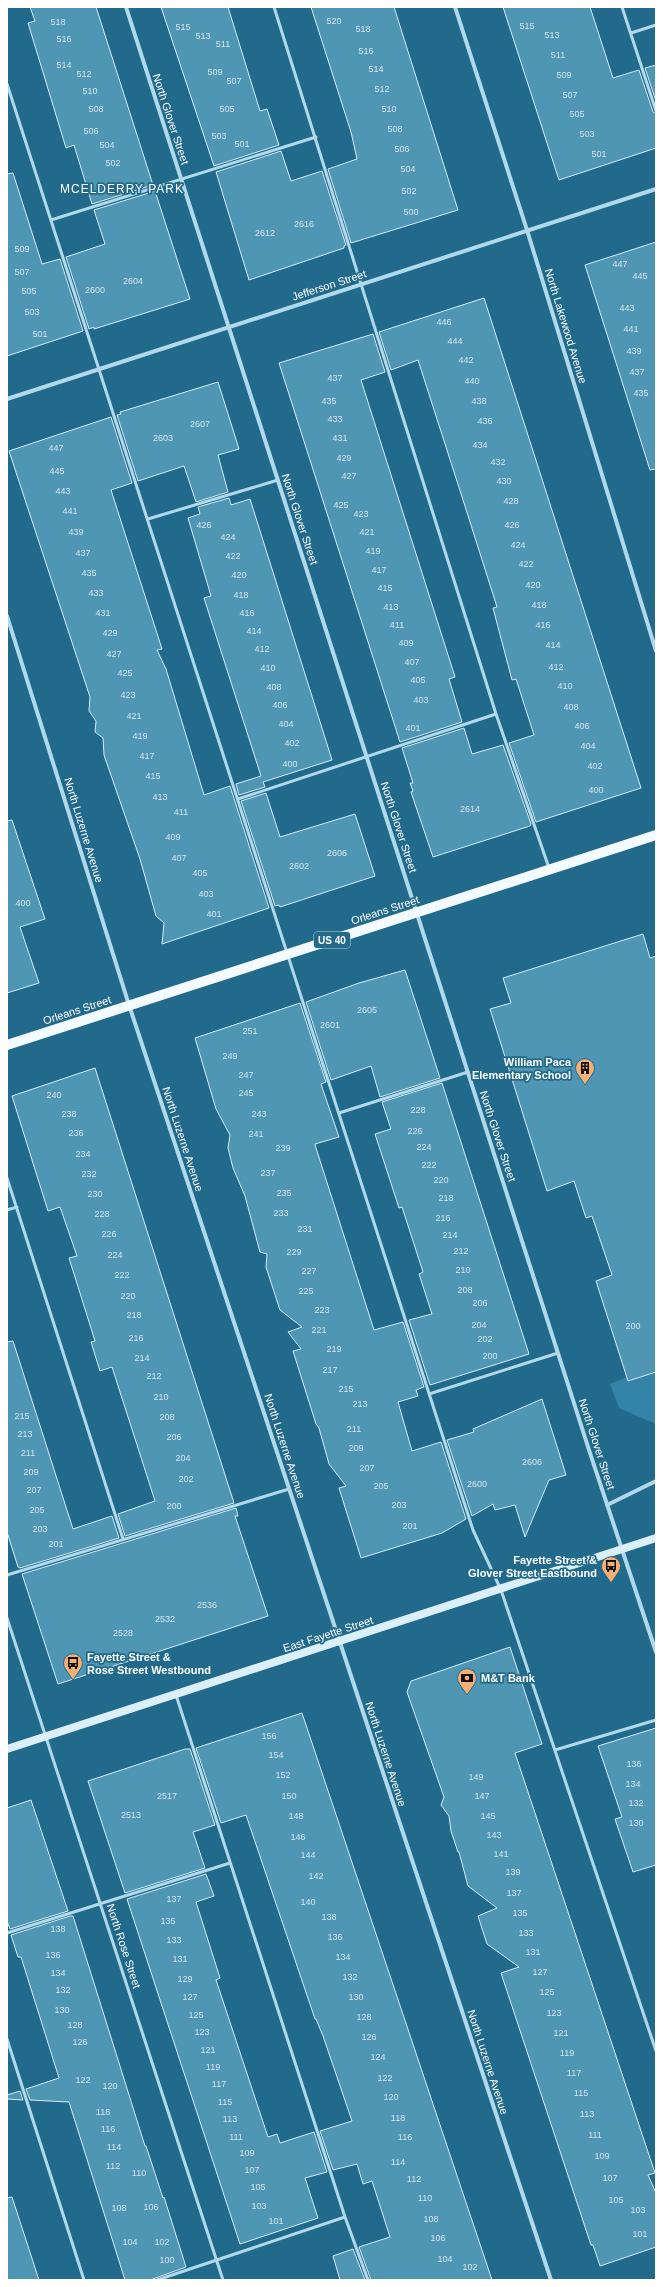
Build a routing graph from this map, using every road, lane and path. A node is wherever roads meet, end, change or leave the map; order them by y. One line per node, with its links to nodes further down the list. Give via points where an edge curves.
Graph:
1 (126, 7): 10 (street, North Glover Street)
2 (274, 7): 9 (lane)
3 (455, 7): 13 (street, North Lakewood Avenue)
4 (622, 7): 6 (lane)
5 (656, 25): 6 (lane)
6 (631, 33): 8 (lane)
7 (7, 84): 12 (lane)
8 (656, 111)
9 (316, 137): 10 (lane); 14 (lane)
10 (182, 180): 12 (lane); 15 (street, North Glover Street)
11 (656, 189): 13 (street, Jefferson Street)
12 (51, 220): 16 (lane)
13 (527, 230): 14 (street, Jefferson Street); 21 (street, North Lakewood Avenue)
14 (361, 284): 15 (street, Jefferson Street); 22 (lane)
15 (229, 327): 16 (street, Jefferson Street); 18 (street, North Glover Street)
16 (99, 369): 17 (street, Jefferson Street); 19 (lane)
17 (7, 398)
18 (278, 480): 19 (lane); 23 (street, North Glover Street)
19 (148, 520): 24 (lane)
20 (7, 616): 29 (street, North Luzerne Avenue)
21 (656, 651)
22 (496, 714): 23 (lane); 26 (lane)
23 (367, 757): 24 (lane); 27 (street, North Glover Street)
24 (238, 799): 28 (lane)
25 (656, 835): 26 (main road, Orleans Street / US 40)
26 (549, 869): 27 (main road, Orleans Street / US 40)
27 (416, 912): 28 (main road, Orleans Street / US 40); 31 (street, North Glover Street)
28 (288, 954): 29 (main road, Orleans Street / US 40); 32 (lane)
29 (130, 1005): 30 (main road, Orleans Street / US 40); 39 (street, North Luzerne Avenue)
30 (7, 1045)
31 (468, 1072): 32 (lane); 36 (street, North Glover Street)
32 (339, 1113): 37 (lane)
33 (7, 1178): 34 (lane)
34 (16, 1207): 35 (lane); 42 (lane)
35 (7, 1210)
36 (558, 1352): 37 (lane); 40 (street, North Glover Street)
37 (429, 1394): 45 (lane, via 473,1530)
38 (656, 1482): 40 (street)
39 (289, 1489): 42 (lane); 47 (street, North Luzerne Avenue)
40 (607, 1505): 43 (street, North Glover Street)
41 (656, 1538): 43 (main road, East Fayette Street)
42 (123, 1540): 44 (lane)
43 (621, 1550): 45 (main road, East Fayette Street); 48 (street, North Glover Street)
44 (7, 1575)
45 (501, 1590): 47 (main road, East Fayette Street); 53 (lane)
46 (7, 1618): 51 (lane, North Rose Street)
47 (340, 1642): 49 (main road, East Fayette Street); 65 (street, North Luzerne Avenue)
48 (656, 1652)
49 (176, 1695): 51 (main road, East Fayette Street); 54 (lane)
50 (656, 1720): 53 (lane)
51 (46, 1737): 52 (main road, East Fayette Street); 55 (lane, North Rose Street)
52 (7, 1749)
53 (555, 1750): 58 (lane)
54 (230, 1863): 55 (lane); 59 (lane)
55 (100, 1904): 56 (lane); 60 (lane, North Rose Street)
56 (7, 1933)
57 (7, 2039): 61 (lane)
58 (656, 2052)
59 (345, 2217): 60 (lane); 64 (lane)
60 (216, 2260): 62 (lane); 63 (lane, North Rose Street)
61 (84, 2280)
62 (157, 2280)
63 (223, 2280)
64 (368, 2280)
65 (550, 2280)

